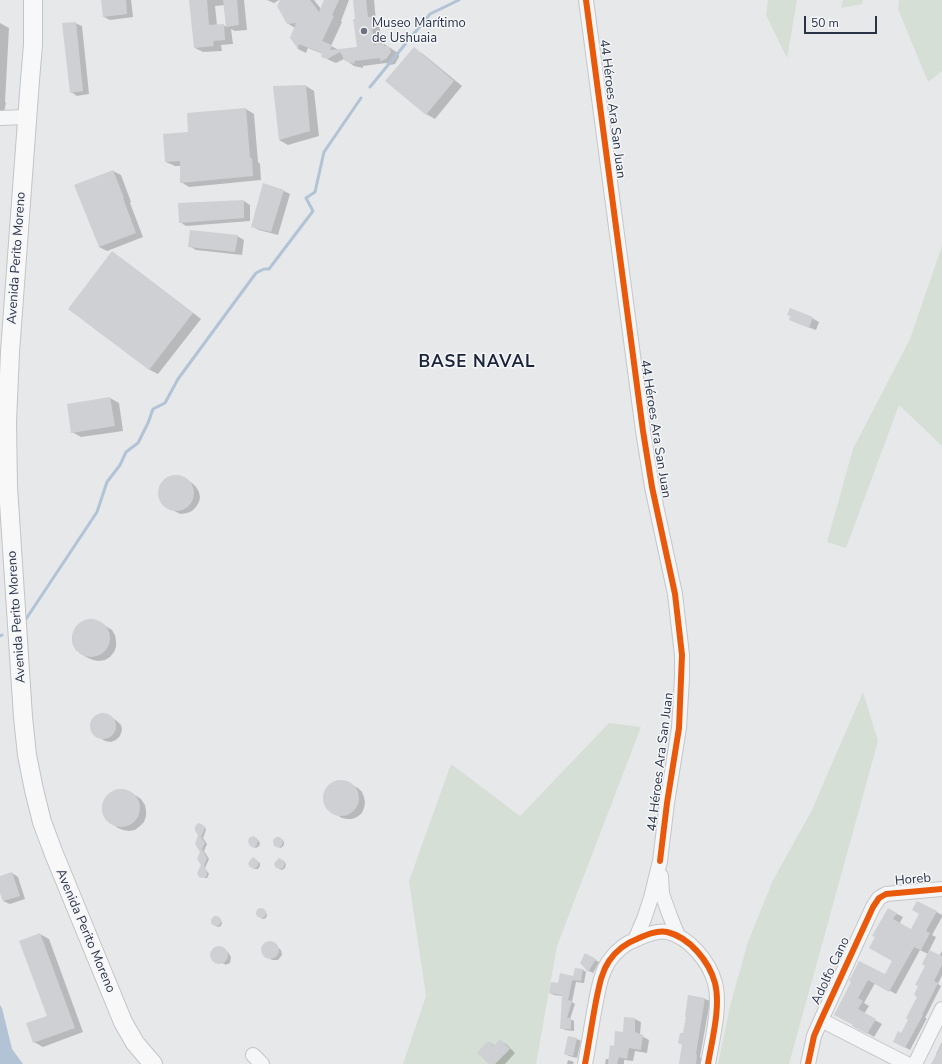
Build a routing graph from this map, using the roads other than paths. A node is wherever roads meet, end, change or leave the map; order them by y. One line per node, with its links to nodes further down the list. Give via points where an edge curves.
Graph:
1 (33, 0): 3 (main road, Avenida Perito Moreno)
2 (586, 0): 6 (street, 44 Héroes Ara San Juan, via 643,431 675,594 682,655 679,728)
3 (27, 117): 4 (street); 5 (main road, Avenida Perito Moreno)
4 (0, 118)
5 (4, 415): 13 (main road, Avenida Perito Moreno, via 23,717 34,790 54,854 123,1022 135,1043)
6 (660, 861): 9 (street, 44 Héroes Ara San Juan, via 662,894); 10 (street, 44 Héroes Ara San Juan, via 652,898)
7 (942, 889): 8 (street, Horeb)
8 (886, 894): 12 (street, Adolfo Cano, via 879,898 874,907)
9 (678, 936): 10 (street, via 666,932 651,933); 15 (street, via 700,954 709,967 715,983 718,1004)
10 (635, 940): 14 (street, via 620,948 604,971 593,1014)
11 (942, 1009): 18 (street)
12 (821, 1020): 16 (street, Adolfo Cano, via 814,1036); 17 (street)
13 (154, 1064)
14 (585, 1064)
15 (708, 1064)
16 (808, 1064)
17 (907, 1064)
18 (914, 1064)

